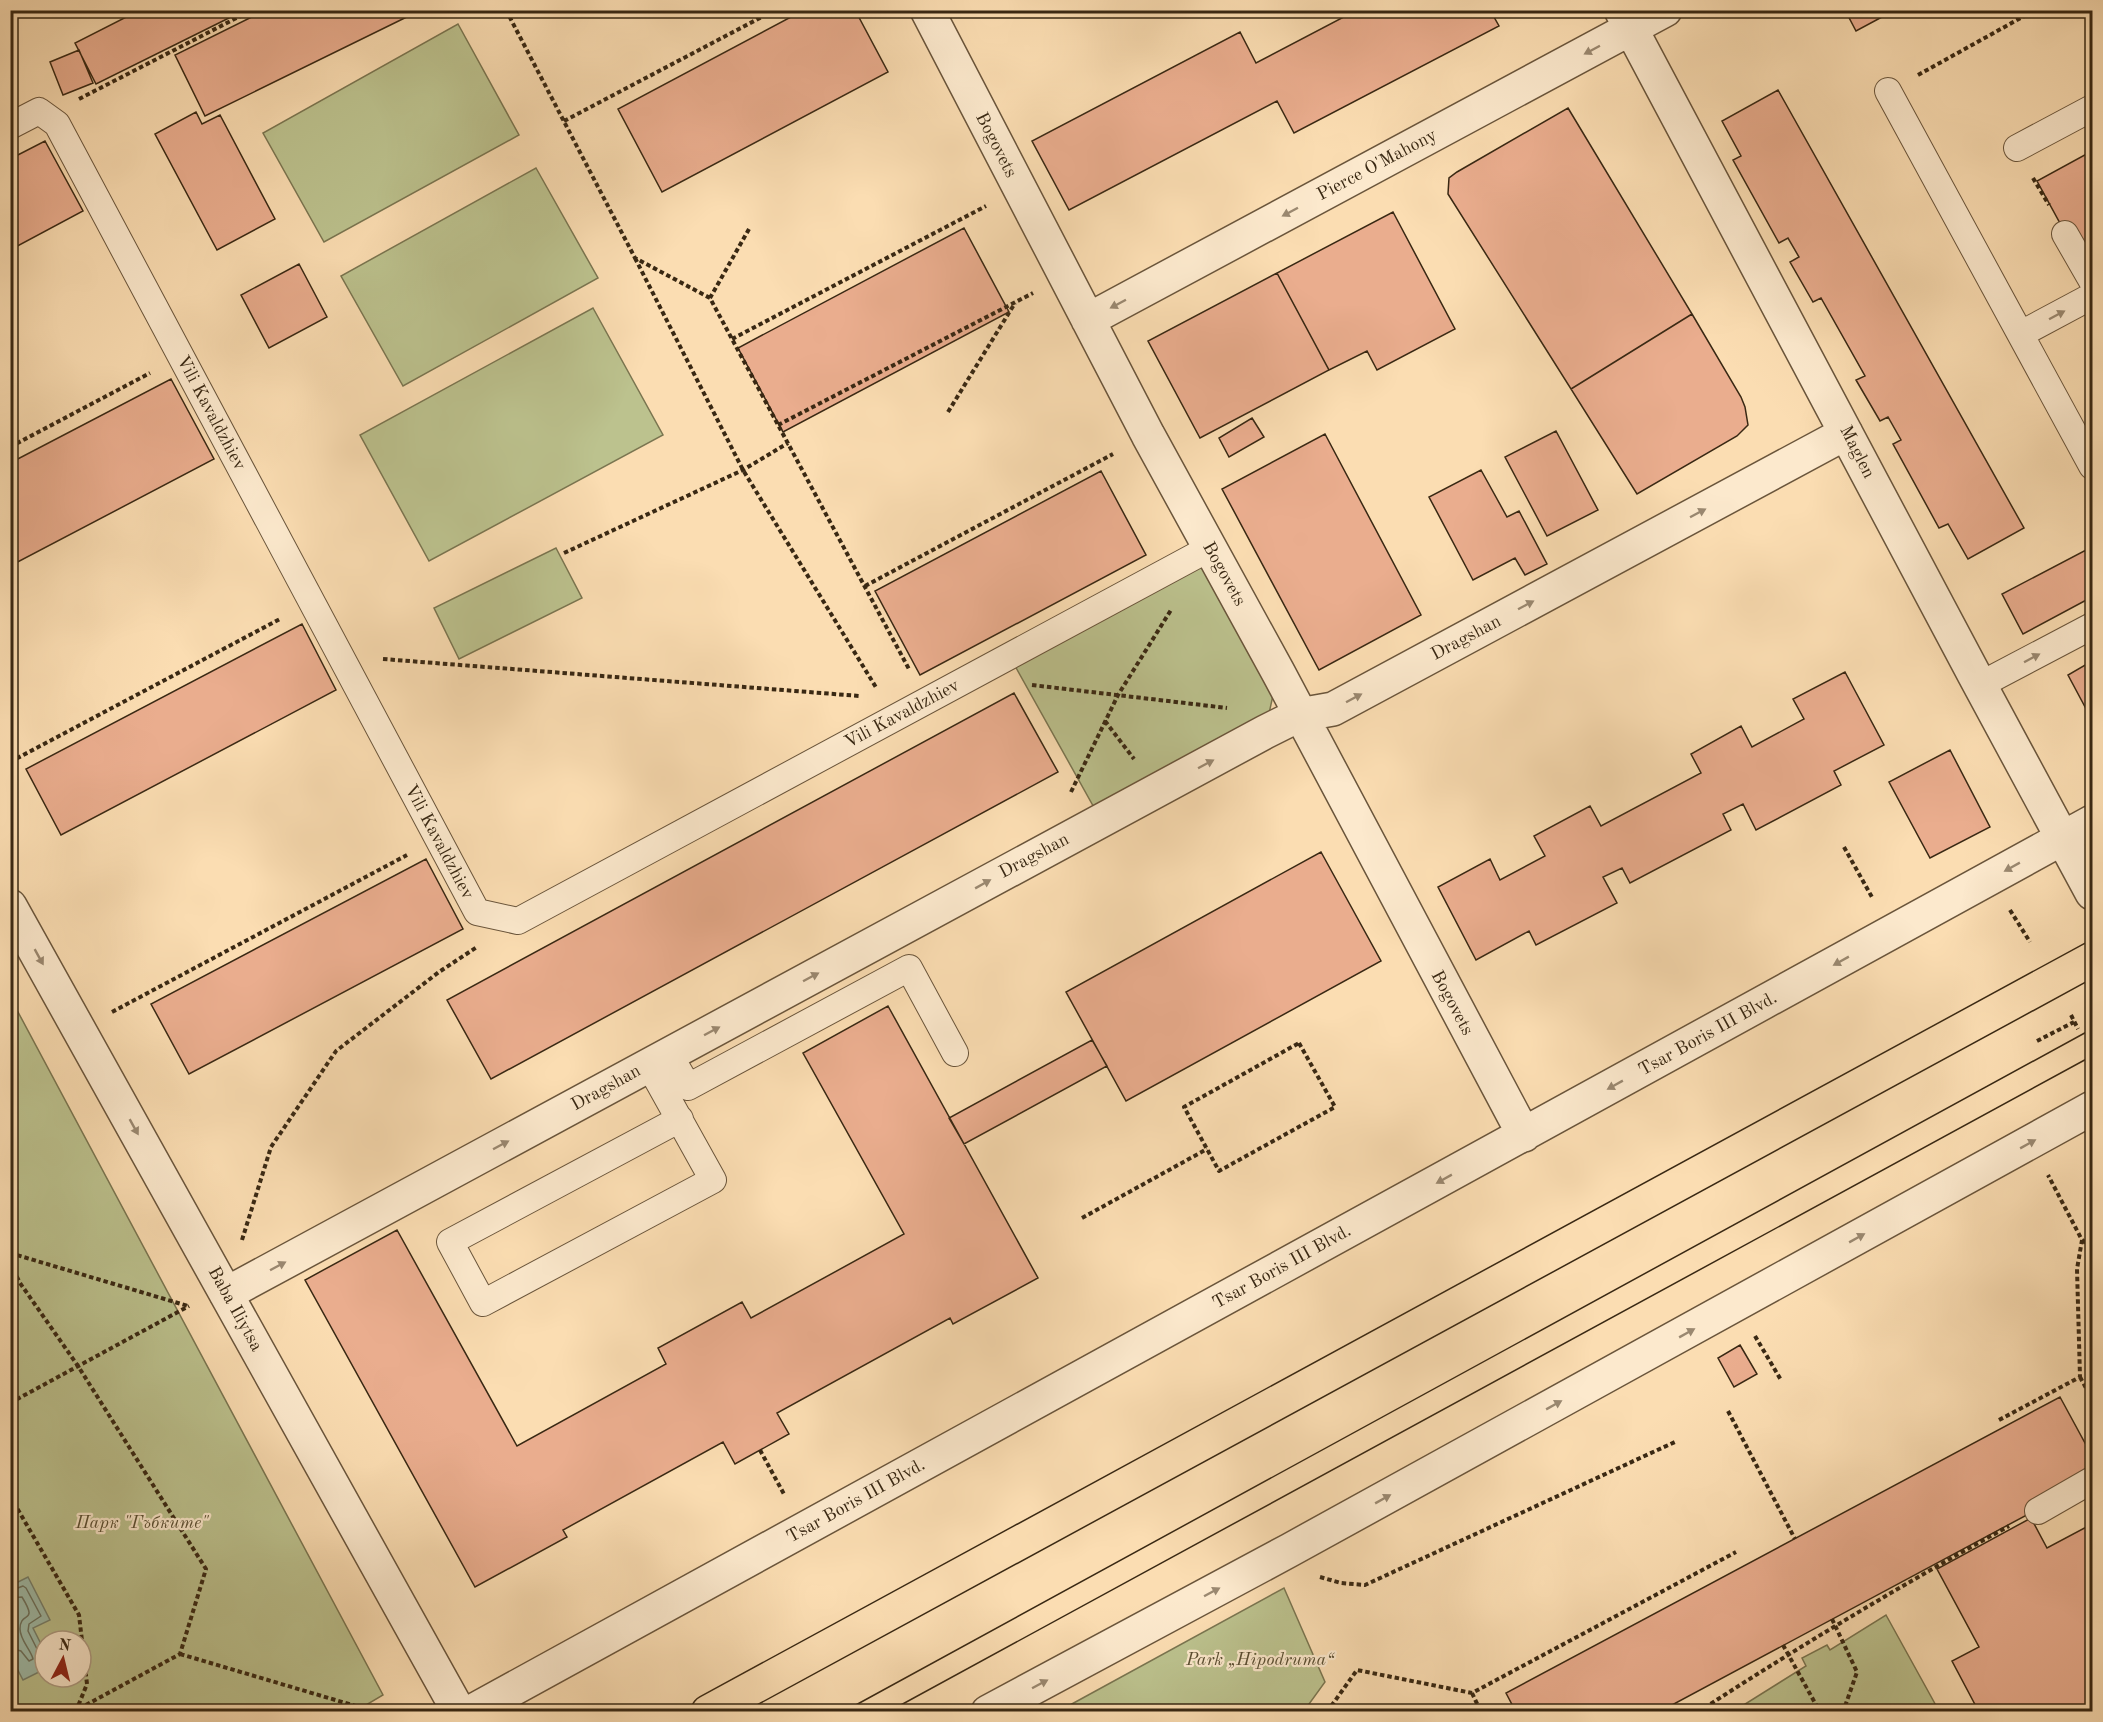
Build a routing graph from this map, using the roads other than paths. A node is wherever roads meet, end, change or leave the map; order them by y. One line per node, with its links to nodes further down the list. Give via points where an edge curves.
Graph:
1 (927, 10): 11 (street, Bogovets)
2 (1665, 10): 3 (street, Pierce O'Mahony)
3 (1626, 20): 11 (street, Pierce O'Mahony, one-way to 11); 13 (street, Maglen)
4 (1888, 91): 12 (lane)
5 (2092, 108): 7 (lane)
6 (10, 126): 15 (lane, Vili Kavaldzhiev, via 43,113 57,124 477,912 518,921)
7 (2017, 148)
8 (2065, 234): 9 (lane)
9 (2092, 281)
10 (2092, 296): 12 (lane, one-way to 10)
11 (1088, 320): 15 (street, Bogovets)
12 (2020, 333): 14 (lane)
13 (1846, 433): 17 (street, Maglen); 18 (street, Dragshan, one-way to 13, via 1333,709)
14 (2092, 466)
15 (1210, 548): 18 (street, Bogovets)
16 (2092, 626): 17 (lane, one-way to 16)
17 (1980, 685): 20 (street, Maglen)
18 (1299, 715): 25 (street, Dragshan, one-way to 18); 28 (street, Bogovets)
19 (2092, 822): 20 (street, Tsar Boris III Blvd.)
20 (2063, 838): 21 (street, Maglen); 28 (street, Tsar Boris III Blvd., one-way to 28)
21 (2092, 893)
22 (10, 906): 29 (street, Baba Iliytsa, one-way to 29)
23 (2092, 959): 34 (main road)
24 (955, 1053): 25 (lane, via 909,968 688,1087)
25 (659, 1059): 27 (lane); 29 (street, Dragshan, one-way to 25)
26 (2092, 1108): 35 (street, one-way to 26)
27 (680, 1119): 27 (lane, via 713,1180 483,1303 450,1242)
28 (1524, 1135): 33 (street, Tsar Boris III Blvd., one-way to 33)
29 (226, 1294): 32 (street, Baba Iliytsa)
30 (2092, 1480): 31 (lane)
31 (2038, 1510)
32 (459, 1712)
33 (471, 1712)
34 (708, 1712)
35 (988, 1712)

